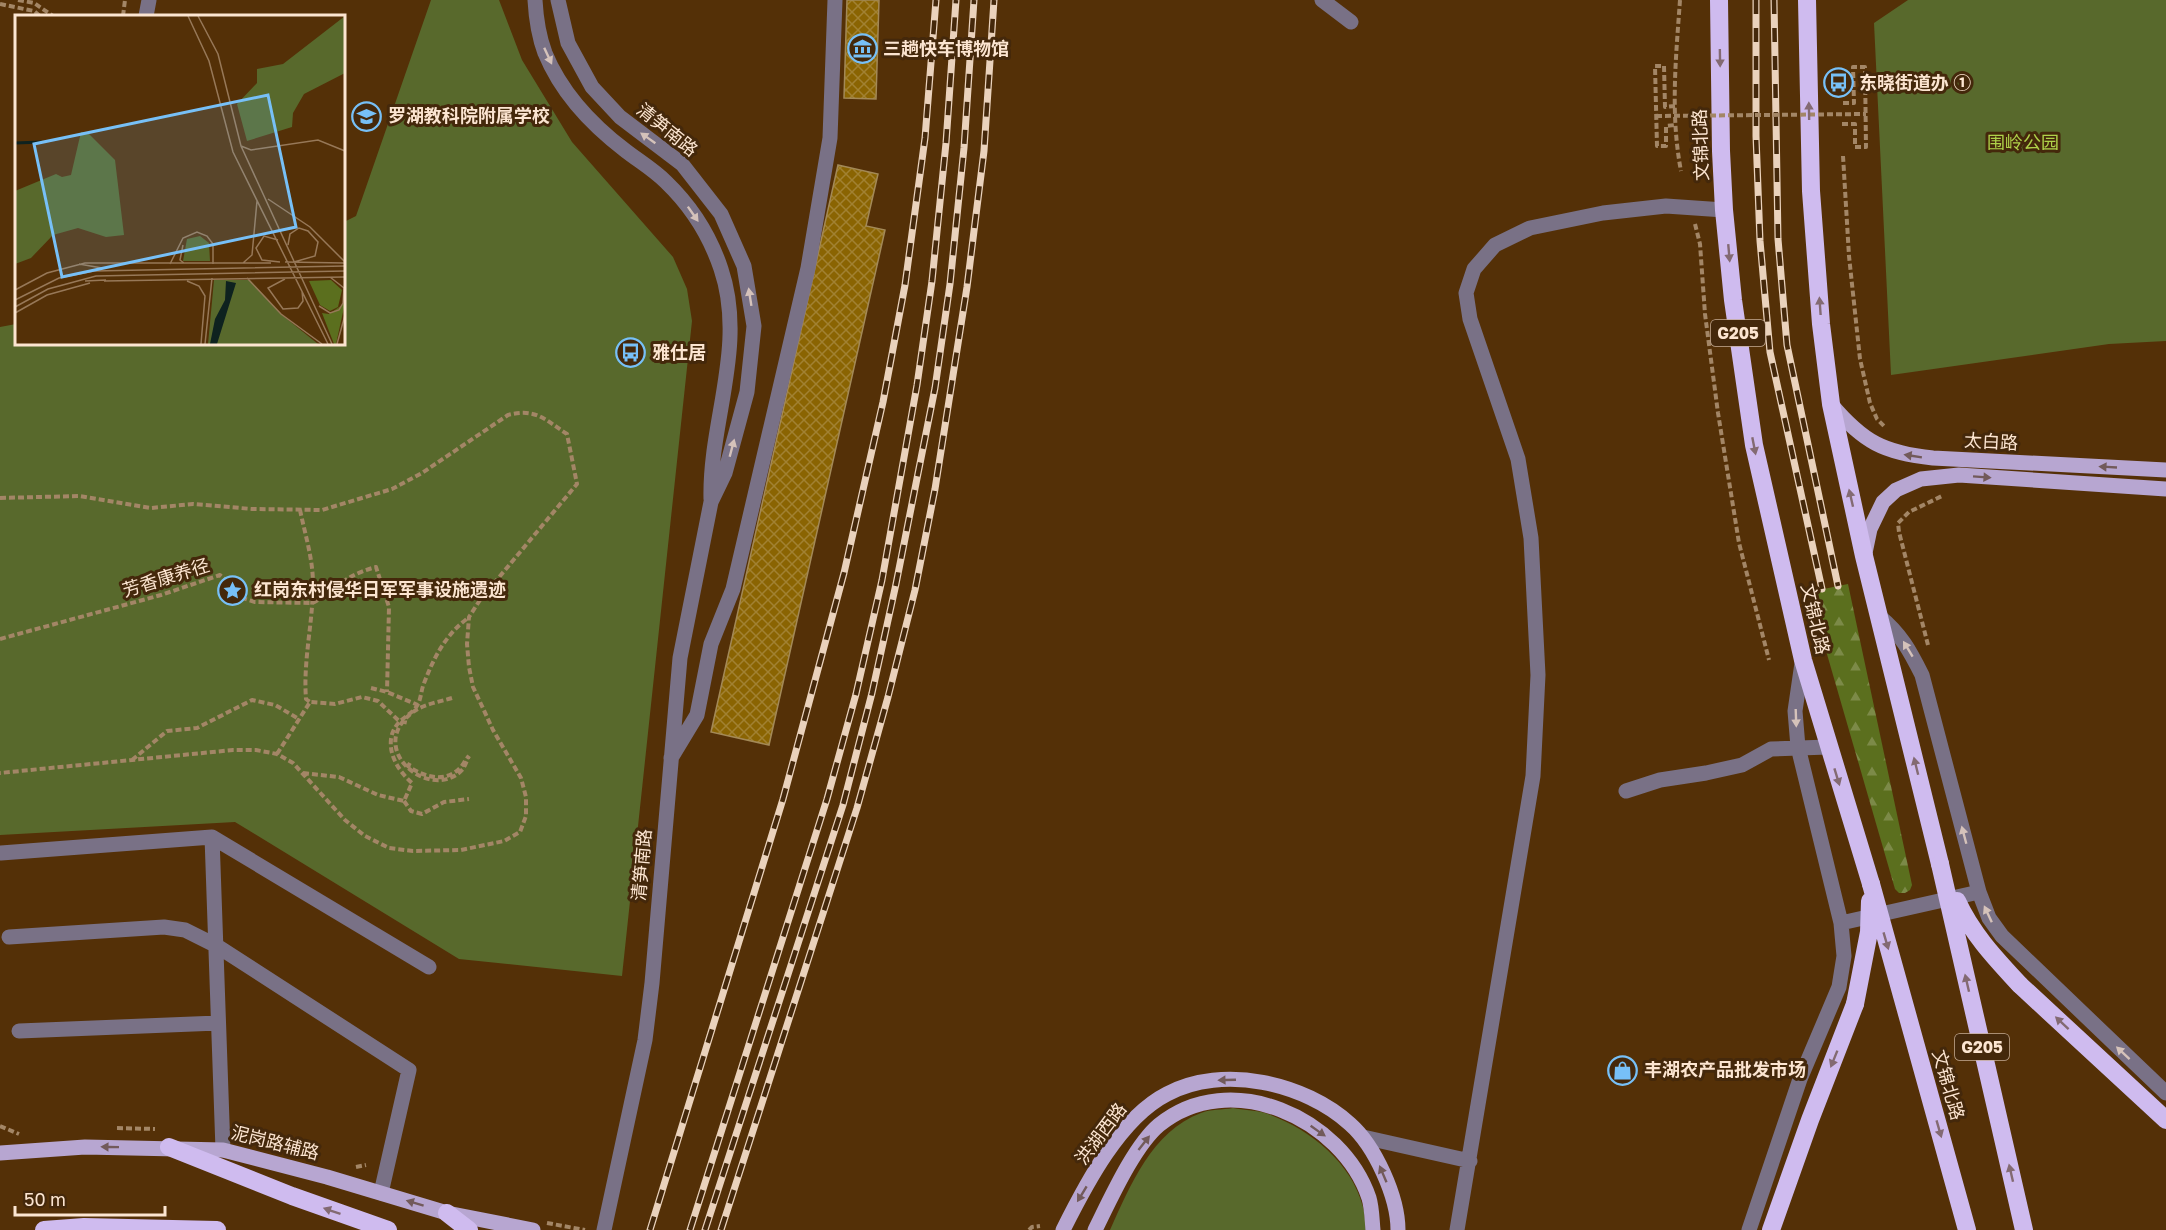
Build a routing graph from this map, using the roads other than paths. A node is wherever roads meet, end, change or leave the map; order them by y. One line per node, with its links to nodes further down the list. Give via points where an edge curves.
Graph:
1 (149, 0): 8 (street)
2 (535, 0): 14 (street, 清笋南路, one-way to 14, via 545,53 570,95 606,135 677,193 704,231 721,270 730,328 727,379 711,473)
3 (558, 0): 14 (street, 清笋南路, one-way to 3, via 725,473 747,392 754,326 744,266 721,214 694,178 682,164 620,117 592,87 568,43)
4 (835, 0): 20 (street, via 830,138 808,268 734,590 711,644 697,715)
5 (1322, 0): 9 (street)
6 (1719, 0): 10 (highway, 文锦北路 / G205, one-way to 10)
7 (1807, 0): 11 (highway, G205, one-way to 7, via 1811,191)
8 (146, 15)
9 (1351, 22)
10 (1725, 210): 17 (highway, 文锦北路 / G205, one-way to 17, via 1733,300 1754,445); 39 (street, via 1666,206 1603,213 1530,228 1495,245 1474,269 1466,293 1470,319 1518,459 1531,538 1538,675 1533,776)
11 (1831, 404): 12 (main road, 太白路, one-way to 11, via 1902,454 1871,441); 15 (highway, G205, one-way to 11)
12 (2166, 470)
13 (2166, 489): 15 (main road, 太白路, one-way to 13, via 1870,529 1883,502 1896,490 1921,479 1959,475)
14 (711, 502): 20 (street, 清笋南路, via 680,658)
15 (1864, 556): 16 (highway, G205)
16 (1879, 616): 24 (highway, G205, one-way to 16); 26 (street, one-way to 16, via 1922,675 1909,648)
17 (1803, 660): 18 (street, one-way to 18, via 1795,711); 19 (highway, 文锦北路 / G205)
18 (1798, 747): 19 (street); 21 (street, via 1771,749 1742,765 1660,780); 27 (street)
19 (1828, 747): 25 (highway, 文锦北路 / G205, one-way to 25)
20 (670, 761): 47 (street, 清笋南路, via 645,1040)
21 (1626, 791)
22 (212, 837): 23 (street); 29 (street); 30 (street)
23 (0, 854)
24 (1940, 864): 34 (highway, one-way to 24, bridge, via 1991,954 1966,920); 56 (highway, G205, one-way to 24, bridge)
25 (1871, 884): 54 (highway, one-way to 54, bridge, via 1869,932 1855,1004); 55 (highway, 文锦北路 / G205, one-way to 55, bridge)
26 (1979, 892): 27 (street); 33 (street, one-way to 26, via 2002,936 1989,918)
27 (1841, 923): 53 (street, via 1844,956 1839,987 1800,1079)
28 (9, 937): 29 (street, via 164,927 185,930)
29 (217, 946): 31 (street); 40 (street, via 409,1070)
30 (429, 967)
31 (218, 1023): 32 (street); 37 (street)
32 (20, 1031)
33 (2166, 1093)
34 (2166, 1120)
35 (1363, 1137): 39 (street); 48 (main road, 洪湖西路, one-way to 48, via 1318,1100 1282,1086 1244,1080 1196,1083 1167,1093 1143,1111 1100,1164); 51 (main road, 洪湖西路, one-way to 35, via 1390,1191)
36 (169, 1148): 37 (main road, 泥岗路辅路); 38 (main road, 泥岗路辅路, one-way to 38, via 85,1147); 45 (highway, one-way to 36)
37 (223, 1150): 40 (main road, 泥岗路辅路)
38 (0, 1153)
39 (1470, 1161): 52 (street)
40 (381, 1193): 41 (main road, 泥岗路辅路, one-way to 40)
41 (447, 1213): 42 (main road, 泥岗路辅路); 46 (highway)
42 (539, 1226)
43 (44, 1230): 44 (highway)
44 (217, 1230)
45 (388, 1230)
46 (470, 1230)
47 (604, 1230)
48 (1063, 1230)
49 (1095, 1230): 50 (main road, one-way to 50, via 1140,1147 1158,1126 1204,1102 1237,1100 1281,1110 1302,1119 1333,1141 1356,1169 1370,1199)
50 (1373, 1230)
51 (1398, 1230)
52 (1457, 1230)
53 (1749, 1230)
54 (1771, 1230)
55 (1967, 1230)
56 (2024, 1230)

